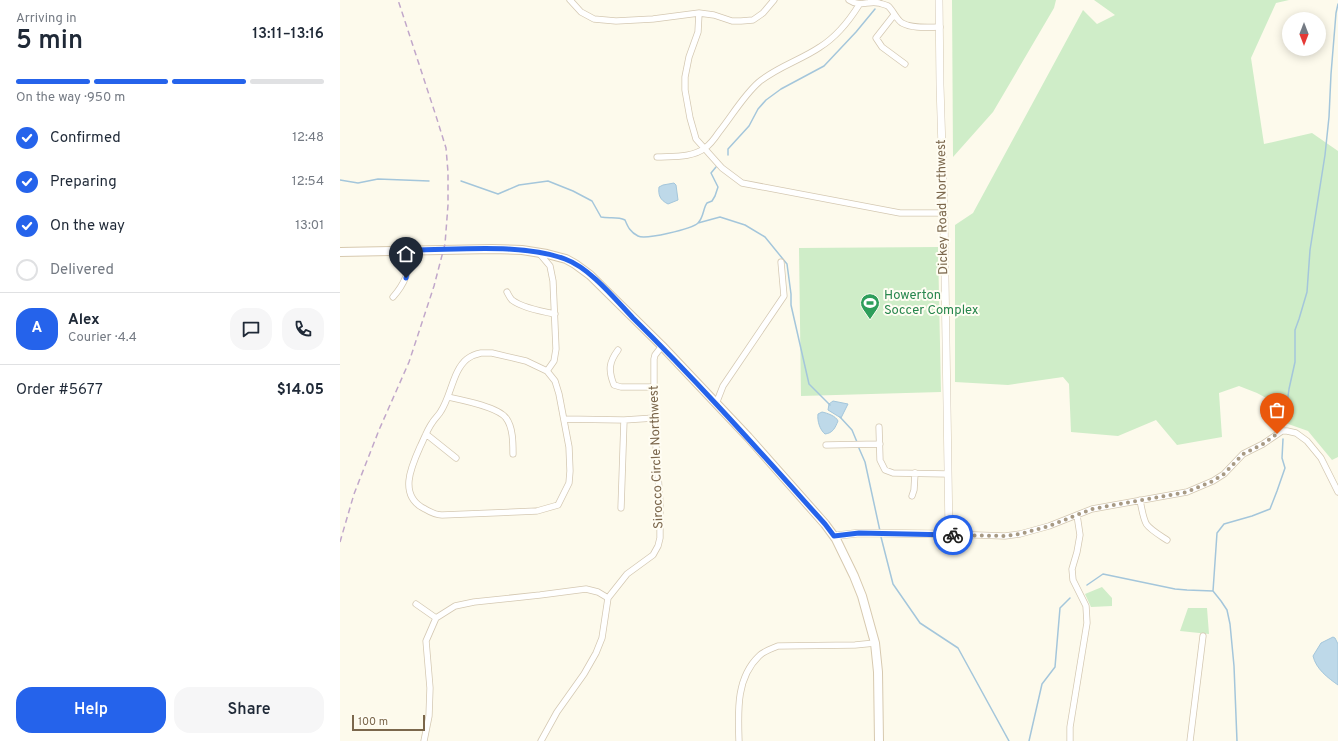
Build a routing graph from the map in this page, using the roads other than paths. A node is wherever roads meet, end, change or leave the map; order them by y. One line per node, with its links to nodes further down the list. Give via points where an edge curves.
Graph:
1 (570, 0): 6 (street, via 581,12 594,19 616,21)
2 (774, 0): 6 (street, via 753,20 732,21 714,15)
3 (849, 0): 5 (street)
4 (939, 0): 8 (street, Dickey Road Northwest)
5 (859, 5): 7 (street, via 877,2 888,6); 10 (street, via 845,25 821,47 760,81)
6 (699, 14): 10 (street, via 698,32 689,57 684,90 696,139)
7 (894, 15): 8 (street, via 902,23 911,26); 9 (street, via 876,38 882,47)
8 (940, 27): 12 (street, Dickey Road Northwest)
9 (905, 64)
10 (705, 148): 11 (street, via 695,153); 12 (street, via 722,168 742,183 900,213)
11 (657, 157)
12 (944, 213): 36 (street, Dickey Road Northwest)
13 (412, 250): 14 (main road); 15 (main road, via 510,249); 18 (street, via 403,286)
14 (340, 252)
15 (539, 253): 19 (street, via 550,266); 20 (main road, via 566,259 586,271)
16 (781, 262): 25 (street, via 784,296 723,386)
17 (507, 292): 19 (street, via 512,300 520,304)
18 (393, 297)
19 (555, 314): 22 (street, via 556,349 554,361)
20 (662, 346): 23 (street, Sirocco Circle Northwest, via 654,359); 25 (main road)
21 (618, 350): 23 (street, via 611,360 611,378 614,385)
22 (547, 372): 24 (street, via 526,361 492,352 481,353 467,359 461,366); 27 (street, via 555,382)
23 (653, 387): 26 (street, Sirocco Circle Northwest)
24 (448, 396): 30 (street); 33 (street, via 502,414 510,428)
25 (716, 404): 43 (main road)
26 (654, 418): 28 (street); 45 (street, Sirocco Circle Northwest, via 660,502 658,546 653,555 627,574)
27 (564, 419): 28 (street); 30 (street, via 569,447 569,483 558,505 537,511 436,515 422,508 413,499 409,476)
28 (624, 420): 40 (street)
29 (879, 427): 31 (street)
30 (426, 434): 34 (street)
31 (880, 444): 32 (street); 35 (street, via 880,460 886,470 893,473)
32 (826, 445)
33 (513, 454)
34 (456, 458)
35 (915, 473): 36 (street); 38 (street)
36 (948, 474): 42 (street, Dickey Road Northwest)
37 (1338, 492): 39 (street, via 1321,458 1307,441 1296,433 1282,431 1243,454 1224,474 1213,481 1187,492)
38 (912, 496)
39 (1140, 500): 41 (street, via 1092,509); 44 (street, via 1147,526)
40 (621, 508)
41 (1077, 515): 42 (street, via 1020,534); 54 (street, via 1080,535 1072,569 1073,580 1086,606 1087,623)
42 (949, 534): 43 (street, via 859,533)
43 (834, 536): 49 (main road, via 862,596)
44 (1167, 540)
45 (608, 598): 47 (street, via 586,589 479,601 455,606); 51 (street, Sirocco Circle Northwest, via 602,638 596,653)
46 (416, 604): 47 (street)
47 (436, 618): 50 (street, via 426,641 430,688 429,716)
48 (1203, 636): 55 (street)
49 (875, 643): 52 (street, via 778,646 759,656 748,668 739,695); 53 (main road)
50 (424, 741)
51 (541, 741)
52 (739, 741)
53 (879, 741)
54 (1070, 741)
55 (1190, 741)

